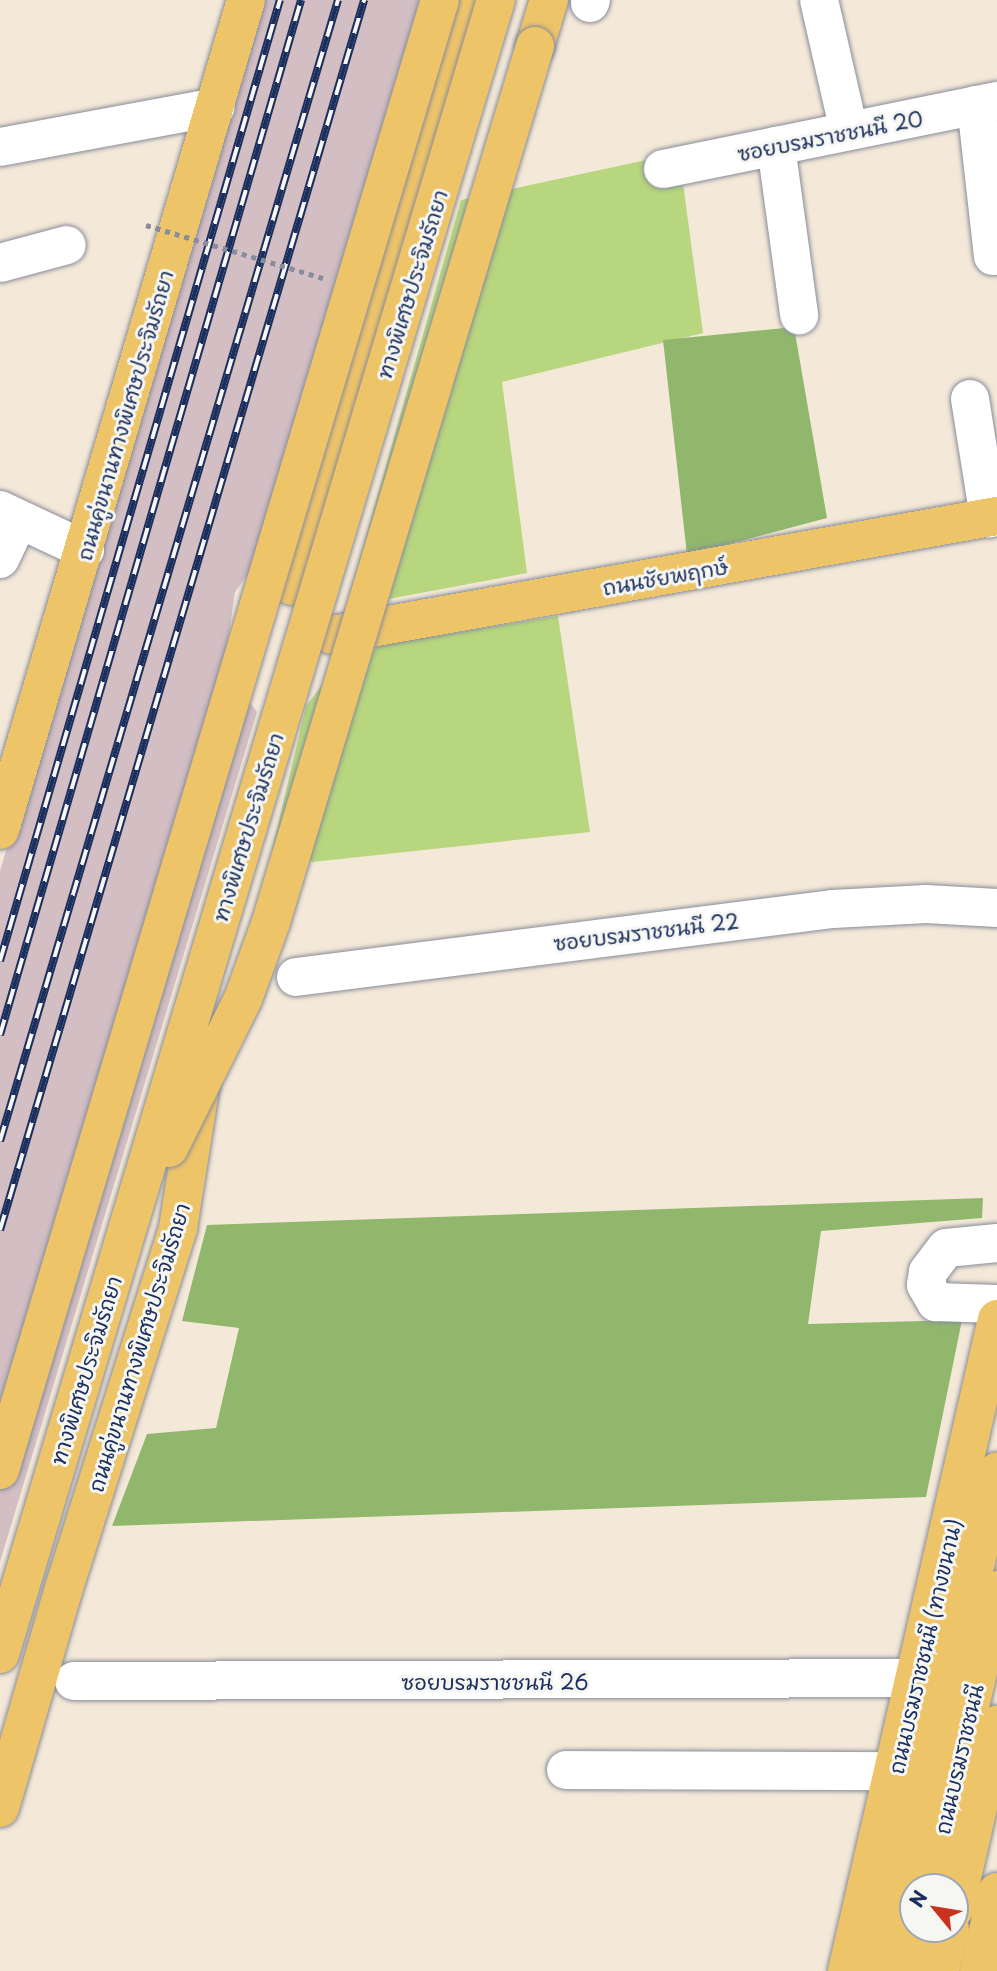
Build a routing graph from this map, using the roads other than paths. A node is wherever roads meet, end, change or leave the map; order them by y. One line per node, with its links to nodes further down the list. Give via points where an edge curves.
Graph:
1 (246, 0): 9 (main road, ถนนคู่ขนานทางพิเศษประจิมรัถยา)
2 (440, 0): 32 (main road, bridge)
3 (462, 0): 23 (main road)
4 (483, 0): 23 (main road, via 331,529)
5 (496, 0): 36 (main road, ทางพิเศษประจิมรัถยา, bridge)
6 (549, 0): 35 (main road, bridge, via 271,922 243,999 162,1162 99,1318)
7 (819, 0): 10 (street)
8 (986, 103): 10 (street, ซอยบรมราชชนนี 20); 15 (street)
9 (215, 107): 12 (street); 21 (main road, ถนนคู่ขนานทางพิเศษประจิมรัถยา)
10 (849, 131): 11 (street, ซอยบรมราชชนนี 20)
11 (776, 146): 13 (street, ซอยบรมราชชนนี 20); 17 (street)
12 (0, 148)
13 (663, 169)
14 (67, 245): 16 (street)
15 (993, 256)
16 (0, 263)
17 (799, 315)
18 (971, 399): 20 (street)
19 (9, 514): 21 (street); 22 (street)
20 (993, 517): 24 (main road, ถนนชัยพฤกษ์)
21 (85, 550): 26 (main road, ถนนคู่ขนานทางพิเศษประจิมรัถยา)
22 (0, 559)
23 (300, 589): 24 (main road, via 327,609); 25 (main road, via 263,592 252,601 240,628 246,656 256,667 276,677)
24 (332, 635): 25 (main road, via 321,661)
25 (297, 677): 42 (main road, ถนนคู่ขนานทางพิเศษประจิมรัถยา, via 221,951 178,1228 64,1587)
26 (0, 830)
27 (997, 908): 28 (street, ซอยบรมราชชนนี 22, via 926,904 833,909)
28 (296, 977)
29 (997, 1243): 30 (street, via 946,1248 928,1272 926,1285 936,1302)
30 (997, 1304)
31 (997, 1319): 37 (main road, ถนนบรมราชชนนี (ทางขนาน))
32 (0, 1469)
33 (997, 1472): 50 (main road)
34 (997, 1590): 43 (main road, ถนนบรมราชชนนี)
35 (0, 1641)
36 (0, 1654)
37 (917, 1678): 38 (street, ซอยบรมราชชนนี 26); 41 (main road, ถนนบรมราชชนนี (ทางขนาน))
38 (74, 1681)
39 (997, 1725): 44 (main road)
40 (566, 1770): 41 (street)
41 (895, 1771): 49 (main road, ถนนบรมราชชนนี (ทางขนาน))
42 (0, 1808)
43 (931, 1873)
44 (963, 1873)
45 (997, 1892): 53 (main road)
46 (916, 1943): 51 (main road)
47 (947, 1943): 52 (main road)
48 (997, 1961): 54 (main road)
49 (847, 1971)
50 (880, 1971)
51 (909, 1971)
52 (940, 1971)
53 (979, 1971)
54 (995, 1971)

